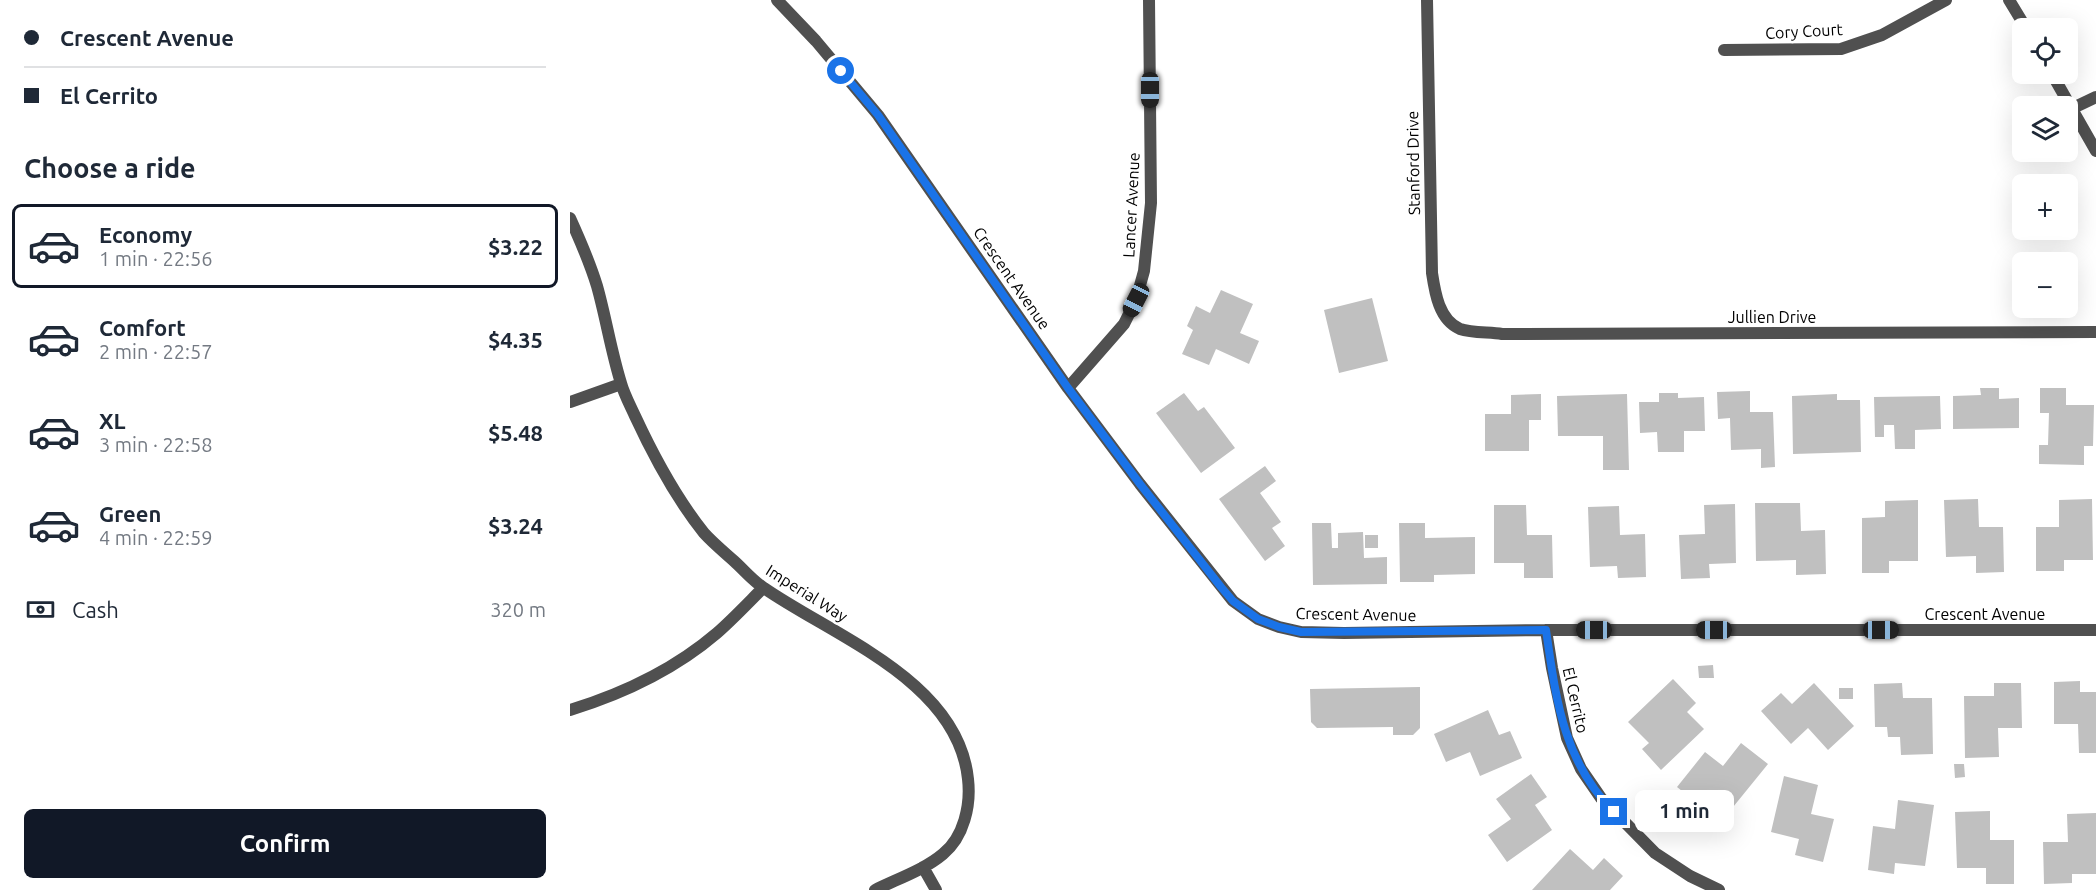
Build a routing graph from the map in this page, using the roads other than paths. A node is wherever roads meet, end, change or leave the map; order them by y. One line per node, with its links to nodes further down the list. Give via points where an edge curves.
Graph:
1 (777, 0): 16 (street, Crescent Avenue, via 878,115)
2 (1149, 0): 16 (street, Lancer Avenue, via 1150,202 1144,271 1124,324)
3 (1427, 0): 13 (street, Stanford Drive, via 1432,273 1437,302)
4 (1946, 0): 7 (street, Cory Court, via 1882,35 1841,49)
5 (2009, 0): 6 (street)
6 (2020, 18)
7 (1724, 50)
8 (2096, 97): 9 (street)
9 (2078, 106)
10 (2078, 117): 11 (street)
11 (2096, 151)
12 (570, 218): 15 (street, Imperial Way, via 597,286)
13 (1449, 322): 14 (street, Jullien Drive, via 1461,329 1502,334)
14 (2096, 332)
15 (621, 384): 17 (street); 18 (street, Imperial Way, via 669,482 705,534)
16 (1068, 388): 19 (street, Crescent Avenue, via 1221,587 1258,619 1301,632)
17 (570, 402)
18 (763, 588): 21 (street, via 717,633 671,666 606,699); 22 (street, Imperial Way, via 893,668 918,689 956,735 966,759 967,811 960,832 944,853)
19 (1546, 630): 20 (street, Crescent Avenue); 25 (street, El Cerrito, via 1567,738 1581,770 1601,798 1655,853)
20 (2096, 630)
21 (570, 710)
22 (923, 867): 23 (street, Imperial Way); 24 (street)
23 (875, 890)
24 (936, 890)
25 (1719, 890)

